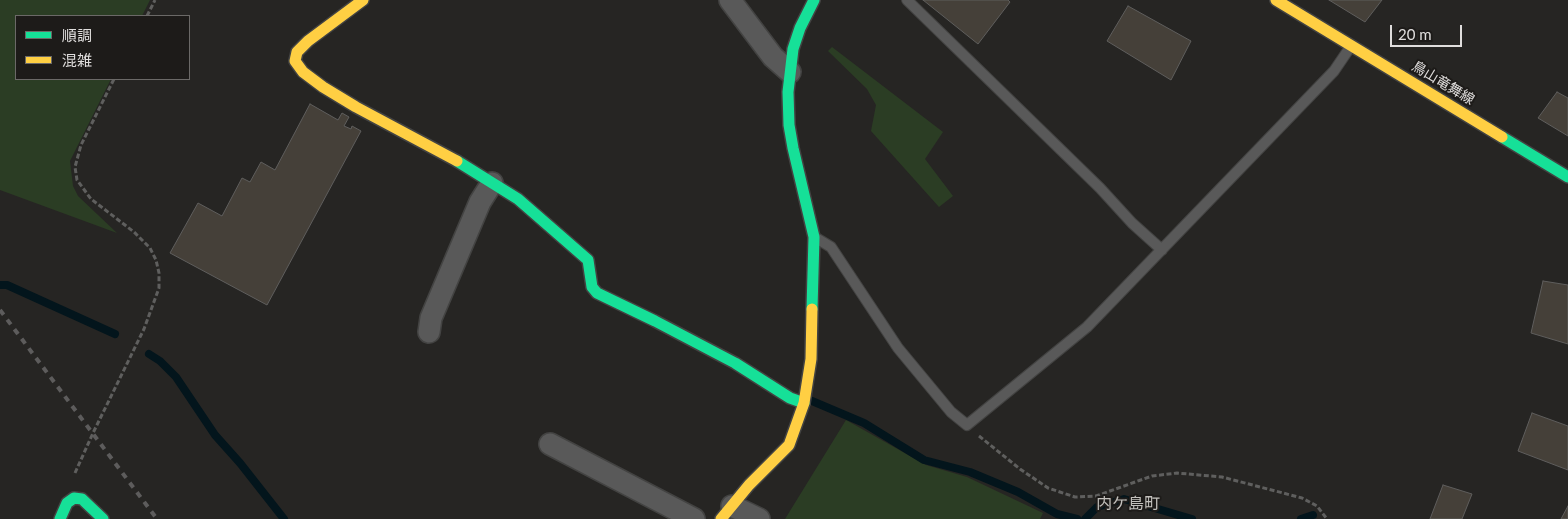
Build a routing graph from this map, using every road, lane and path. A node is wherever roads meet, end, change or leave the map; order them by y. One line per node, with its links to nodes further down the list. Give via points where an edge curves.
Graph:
1 (156, 0): 7 (path)
2 (363, 0): 12 (street, via 308,41 296,52 295,61 303,72 323,87)
3 (730, 0): 9 (street, via 773,58)
4 (814, 0): 9 (street, via 793,49)
5 (907, 0): 14 (lane)
6 (1276, 0): 8 (street, 鳥山竜舞線)
7 (148, 15)
8 (1352, 45): 11 (street, 鳥山竜舞線); 14 (lane, via 1334,71)
9 (790, 72): 13 (street, via 788,92 792,148)
10 (114, 80): 19 (path, via 81,146 75,167 77,180 92,199 150,248 159,273 159,288 144,328 74,474)
11 (1568, 177)
12 (492, 183): 15 (street, via 480,202 431,318); 16 (street, via 518,199 588,260 596,293 708,349 790,398)
13 (814, 237): 16 (street, via 811,359); 17 (lane, via 831,247 898,348 951,412)
14 (1162, 250): 17 (lane, via 1087,327)
15 (429, 332)
16 (804, 403): 20 (street, via 789,445)
17 (967, 425): 25 (path, via 1048,488 1075,497 1096,496 1152,476 1177,473 1222,477 1302,498 1317,506)
18 (550, 444): 23 (street)
19 (74, 498): 21 (street, via 67,503); 22 (street, via 82,499)
20 (726, 512): 24 (street)
21 (60, 519)
22 (103, 519)
23 (694, 519)
24 (758, 519)
25 (1326, 519)

